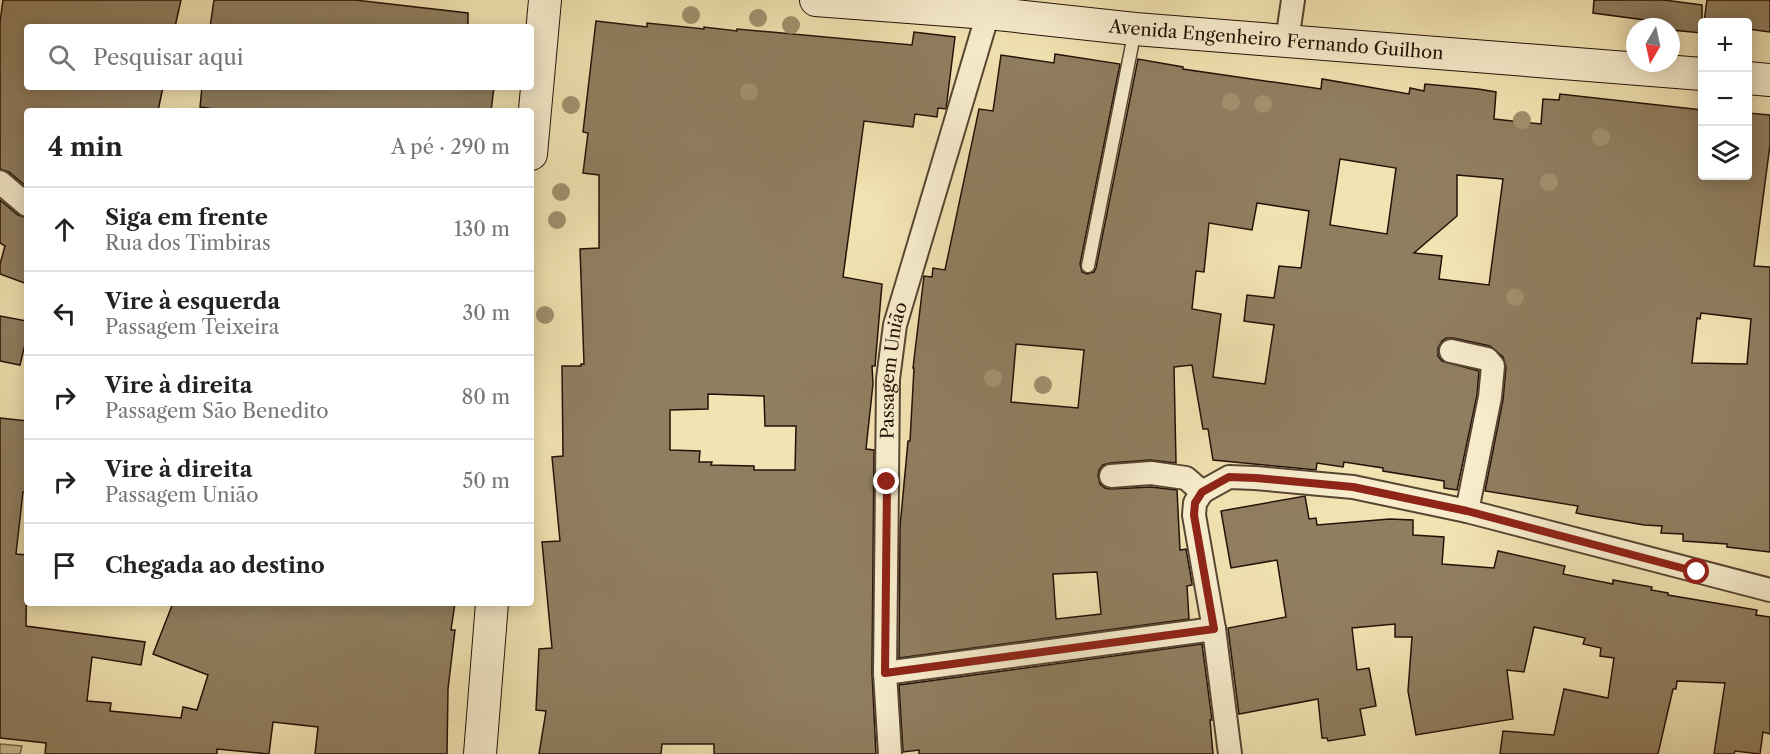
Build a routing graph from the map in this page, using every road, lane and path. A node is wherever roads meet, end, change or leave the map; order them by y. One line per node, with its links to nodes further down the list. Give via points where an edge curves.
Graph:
1 (545, 0): 10 (main road)
2 (816, 0): 4 (main road, Avenida Engenheiro Fernando Guilhon)
3 (1293, 0): 6 (street)
4 (990, 6): 5 (main road, Avenida Engenheiro Fernando Guilhon); 21 (street, Passagem União, via 895,325 888,379)
5 (1136, 29): 6 (main road, Avenida Engenheiro Fernando Guilhon); 13 (lane)
6 (1287, 41): 7 (main road, Avenida Engenheiro Fernando Guilhon)
7 (1698, 74)
8 (1752, 78): 9 (main road)
9 (1770, 80)
10 (534, 121)
11 (0, 182): 12 (street)
12 (24, 202)
13 (1088, 266)
14 (1451, 351): 17 (street, via 1487,359 1492,366 1490,396)
15 (1111, 476): 16 (street, via 1151,473 1186,478)
16 (1202, 492): 17 (street, via 1229,477 1256,478 1353,487); 20 (street, via 1194,515)
17 (1467, 511): 18 (street)
18 (1770, 590)
19 (492, 606): 22 (main road)
20 (1214, 629): 21 (street); 24 (street)
21 (885, 673): 23 (street, Passagem União)
22 (480, 754)
23 (890, 754)
24 (1230, 754)

